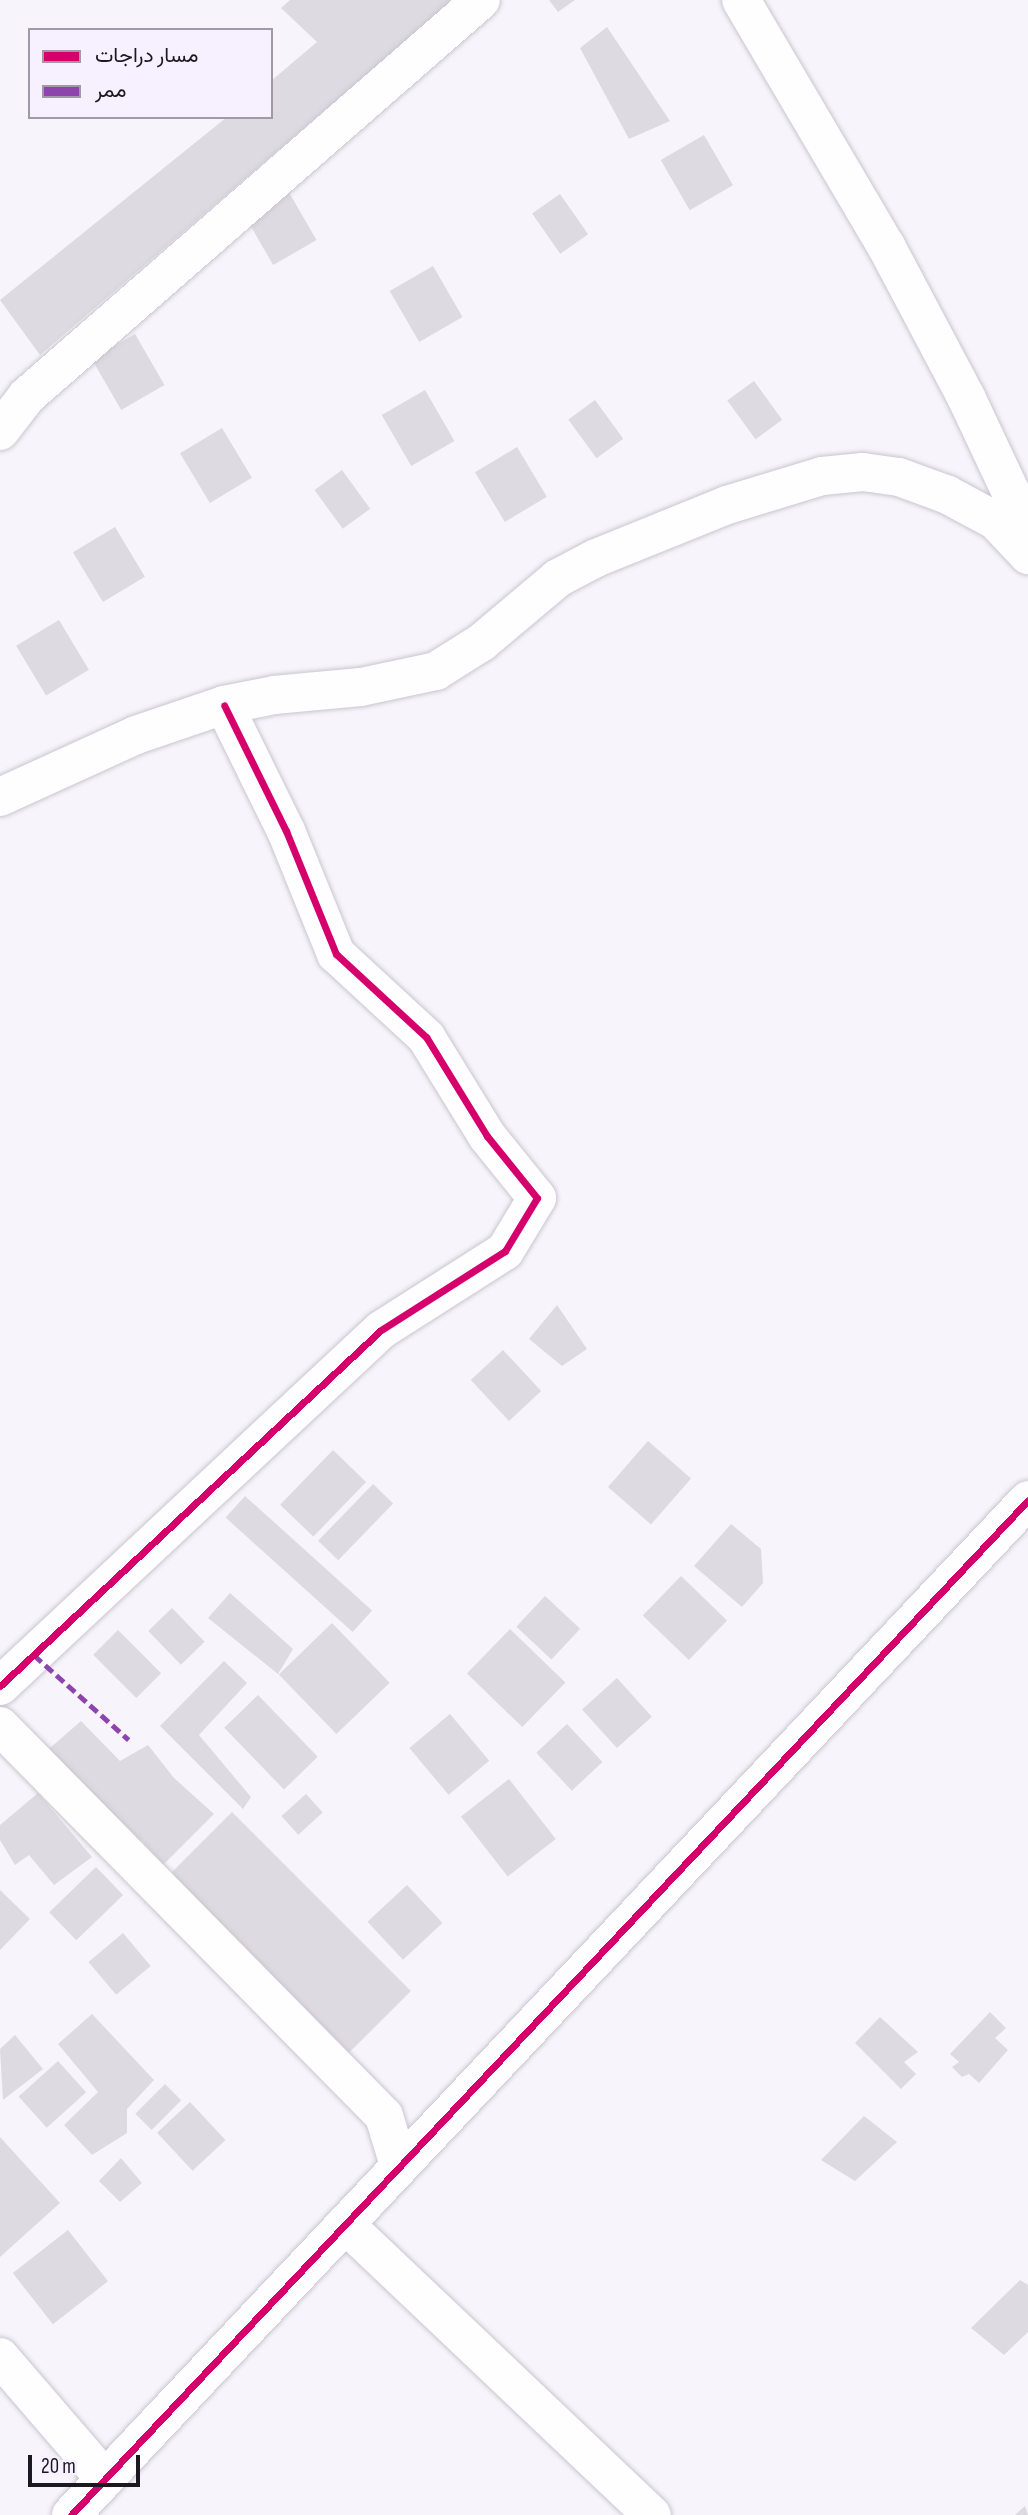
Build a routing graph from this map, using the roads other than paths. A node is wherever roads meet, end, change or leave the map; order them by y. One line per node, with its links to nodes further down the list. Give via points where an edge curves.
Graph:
1 (481, 0): 3 (street)
2 (741, 0): 4 (street, via 886,246 966,397)
3 (4, 418)
4 (1028, 529)
5 (1028, 555): 6 (street, via 996,521 948,495 899,477 863,472 822,476 727,505 596,558 558,578 482,642 436,671 361,687)
6 (225, 705): 7 (street, via 136,735); 9 (street, via 286,831 336,954 426,1037 488,1136 537,1198 505,1251 382,1330)
7 (0, 797)
8 (1028, 1500): 11 (street)
9 (0, 1686)
10 (0, 1726): 11 (street, via 384,2116)
11 (399, 2165): 12 (street)
12 (345, 2224): 14 (street); 16 (street)
13 (0, 2357): 14 (street)
14 (105, 2479): 15 (street)
15 (71, 2515)
16 (652, 2515)

